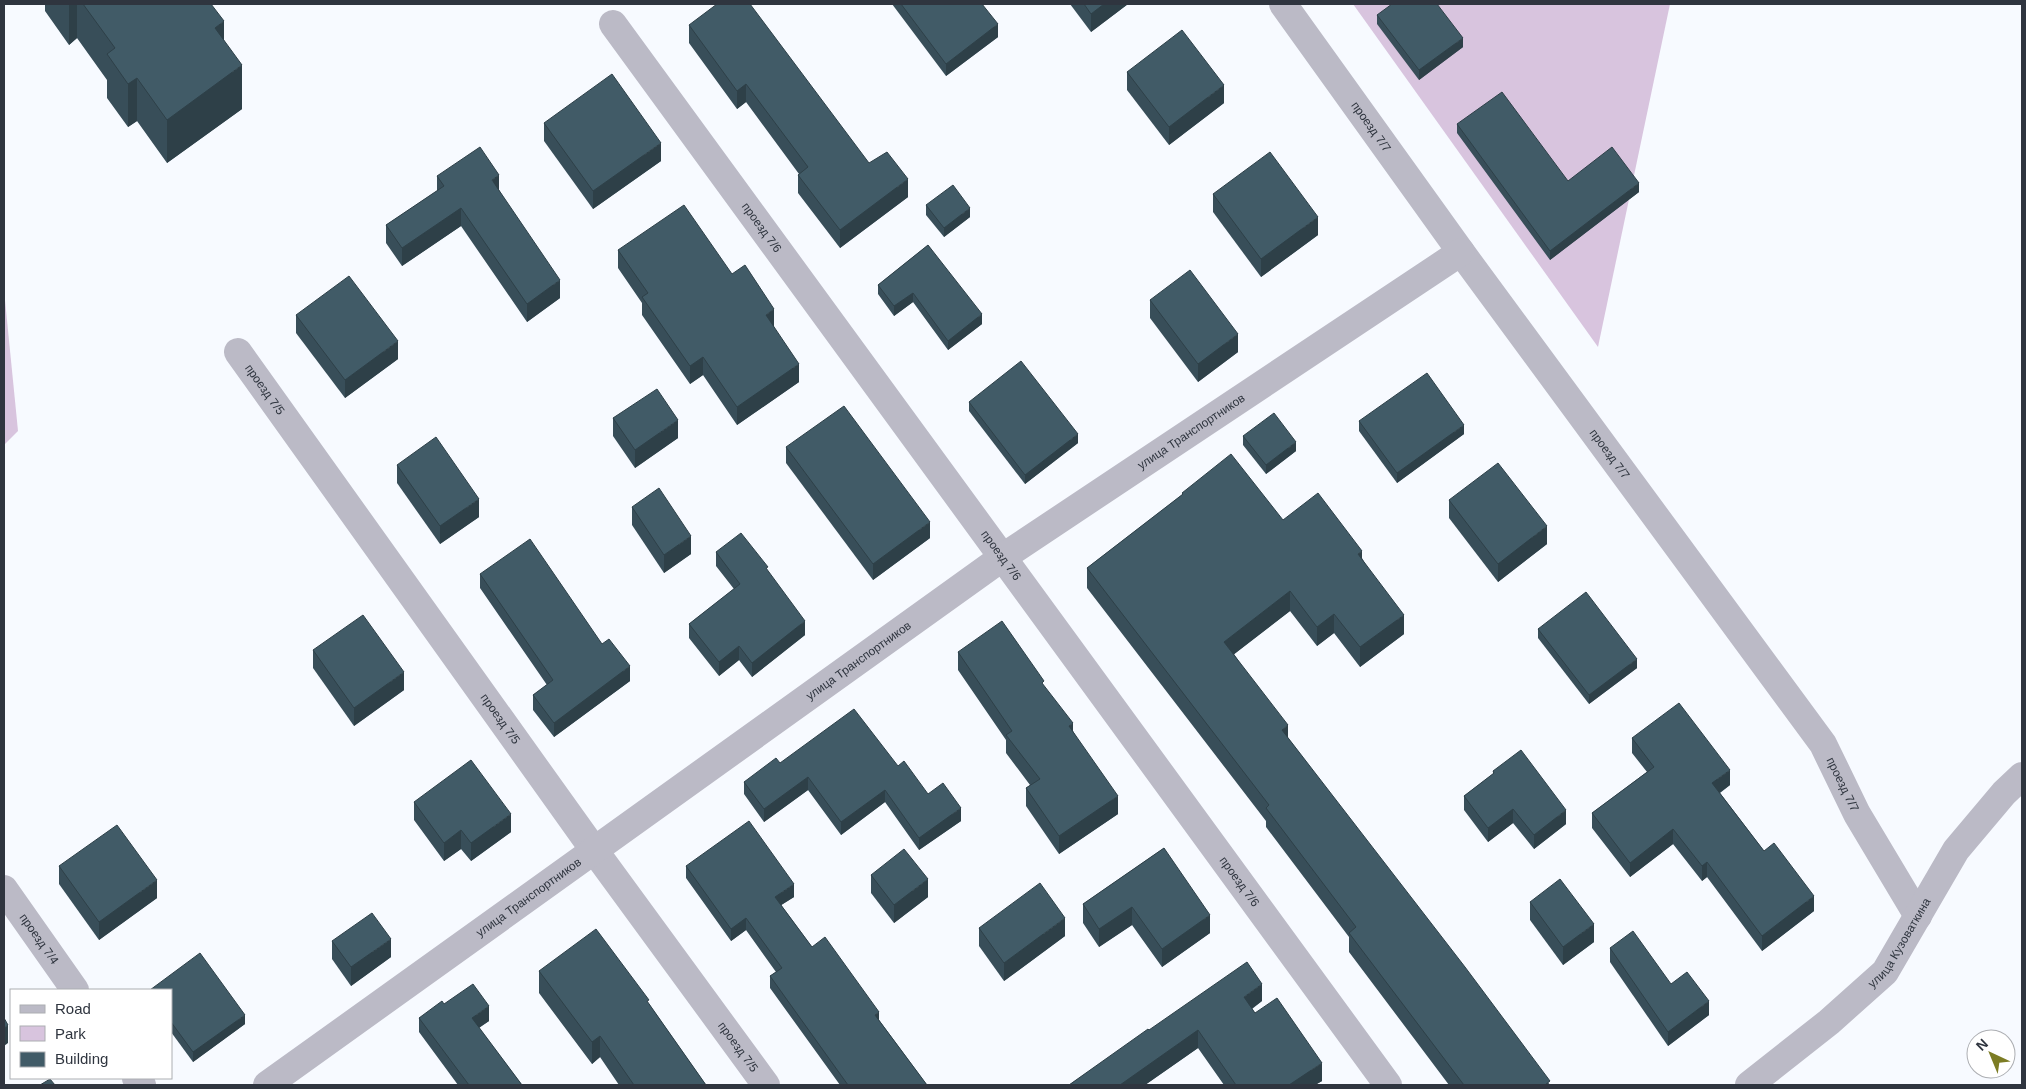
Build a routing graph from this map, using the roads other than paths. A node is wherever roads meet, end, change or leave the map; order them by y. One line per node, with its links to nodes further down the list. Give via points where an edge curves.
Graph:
1 (1283, 4): 3 (street, проезд 7/7)
2 (613, 24): 5 (street, проезд 7/6)
3 (1461, 252): 5 (street, улица Транспортников); 9 (street, проезд 7/7, via 1823,744 1857,814)
4 (238, 352): 7 (street, проезд 7/5)
5 (1002, 557): 7 (street, улица Транспортников); 13 (street, проезд 7/6)
6 (2022, 776): 9 (street, улица Кузоваткина, via 2004,792 1956,850)
7 (594, 850): 11 (street, улица Транспортников); 12 (street, проезд 7/5)
8 (4, 889): 10 (street, проезд 7/4)
9 (1918, 916): 14 (street, улица Кузоваткина, via 1885,972 1829,1022)
10 (74, 989)
11 (267, 1085)
12 (766, 1085)
13 (1388, 1085)
14 (1749, 1085)

